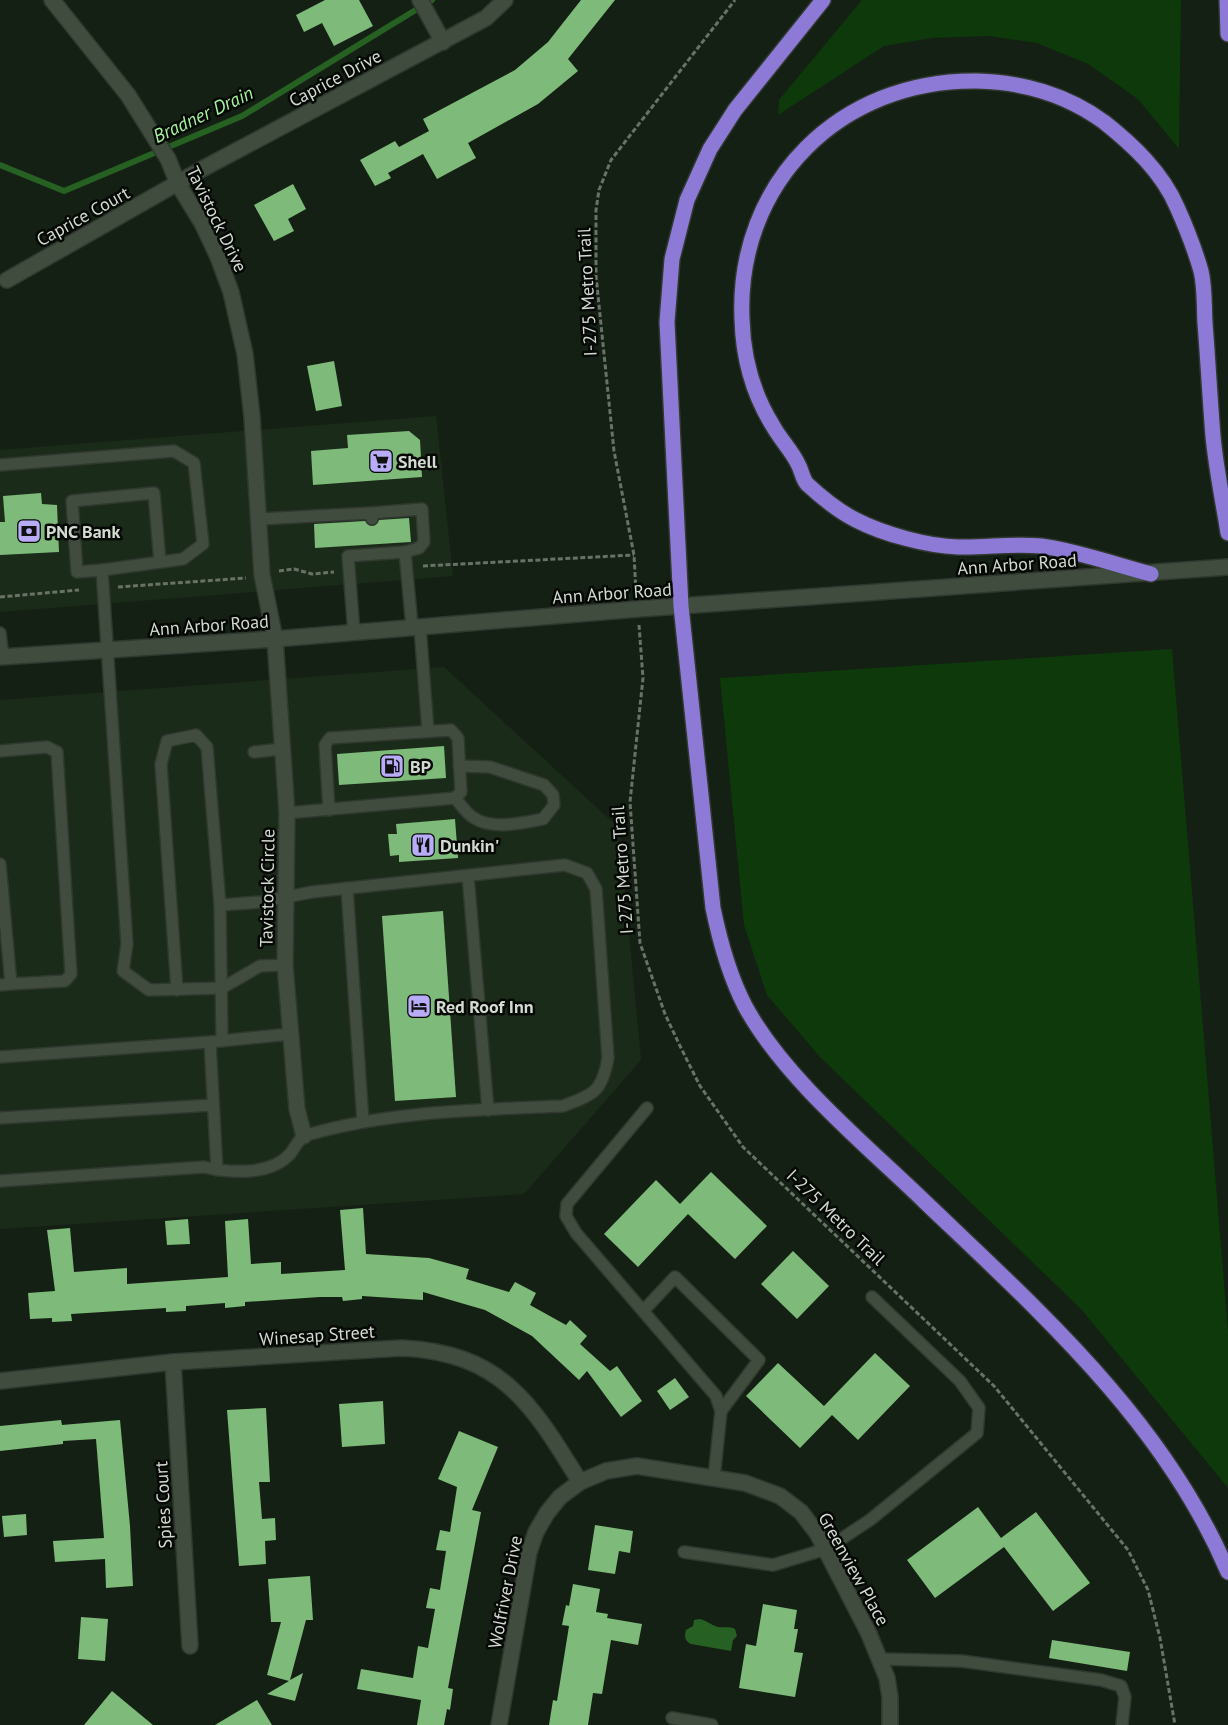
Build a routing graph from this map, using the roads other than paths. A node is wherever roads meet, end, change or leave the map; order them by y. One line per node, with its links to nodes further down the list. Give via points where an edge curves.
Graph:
1 (52, 0): 8 (street, Tavistock Drive, via 128,95 164,152)
2 (420, 0): 7 (street)
3 (505, 0): 7 (street, Caprice Drive, via 486,18)
4 (823, 0): 18 (highway, via 735,110 710,149 687,200 676,236 667,322)
5 (1227, 0): 6 (highway)
6 (1228, 34)
7 (443, 42): 8 (street, Caprice Drive)
8 (178, 184): 9 (street, Caprice Court); 11 (street, Tavistock Drive, via 202,223 231,292 245,354)
9 (7, 280)
10 (0, 465): 14 (lane, via 174,451 194,463 203,544 183,559)
11 (259, 519): 13 (lane, via 371,516 422,509 424,542 419,548); 22 (street, Tavistock Drive, via 262,575)
12 (1228, 533): 17 (highway, via 1214,441 1202,273 1176,204 1145,159 1123,137 1064,98 1025,86 993,81 952,80 918,85 882,96 841,118 811,142 785,171 763,207 743,275 742,338 753,385 764,412 797,461 804,481 855,520 909,539 955,547 1042,546)
13 (406, 552): 19 (lane); 21 (lane, via 374,549 348,556)
14 (160, 562): 16 (lane); 16 (lane, via 154,493 72,501 77,572)
15 (1228, 567): 17 (street, Ann Arbor Road)
16 (102, 570): 23 (lane)
17 (1150, 574): 18 (street, Ann Arbor Road)
18 (681, 606): 19 (street, Ann Arbor Road); 64 (highway, via 713,908 725,960 746,1008 770,1044 815,1096 1054,1326 1118,1396 1160,1450 1189,1496)
19 (416, 627): 21 (street, Ann Arbor Road); 25 (lane)
20 (0, 633): 24 (lane)
21 (354, 633): 22 (street, Ann Arbor Road)
22 (275, 639): 23 (street, Ann Arbor Road); 26 (street, Tavistock Circle)
23 (107, 650): 24 (street, Ann Arbor Road); 42 (lane, via 127,944 123,971 149,990)
24 (1, 657)
25 (428, 731): 29 (lane, via 451,730 458,738); 31 (lane, via 330,738 325,745)
26 (282, 749): 28 (lane); 32 (street, Tavistock Circle)
27 (0, 751): 40 (lane, via 47,747 57,752 71,974 64,981)
28 (254, 752)
29 (459, 766): 30 (lane, via 461,792); 30 (lane, via 490,767 544,785 553,795 554,805 543,819 486,824 473,818)
30 (455, 798): 31 (lane)
31 (329, 810): 32 (lane)
32 (287, 813): 37 (street, Tavistock Circle)
33 (0, 864): 35 (lane)
34 (468, 876): 36 (lane); 49 (lane); 49 (lane, via 565,865 586,873 596,889 608,1058 604,1079 591,1095 562,1106)
35 (1, 880): 40 (lane)
36 (347, 888): 37 (lane); 51 (lane)
37 (286, 898): 38 (lane); 39 (street, Tavistock Circle)
38 (220, 905): 41 (lane); 42 (lane, via 207,748 196,735 168,741 161,764)
39 (285, 965): 41 (lane, via 260,966); 43 (street, Tavistock Circle)
40 (5, 985)
41 (222, 988): 42 (lane); 44 (lane)
42 (177, 990)
43 (290, 1034): 44 (lane); 52 (street, Tavistock Circle, via 297,1109)
44 (222, 1041): 45 (lane)
45 (210, 1042): 46 (lane); 47 (lane)
46 (0, 1057)
47 (213, 1105): 50 (lane); 53 (lane)
48 (647, 1108): 56 (lane, via 566,1204 566,1216 576,1233)
49 (488, 1110): 51 (lane, via 378,1118)
50 (0, 1118)
51 (363, 1122): 52 (lane)
52 (304, 1136): 53 (lane, via 289,1156 274,1167 228,1172)
53 (217, 1170): 54 (lane, via 204,1167)
54 (0, 1181)
55 (872, 1297): 62 (lane, via 960,1381 979,1408 977,1433 870,1520)
56 (644, 1310): 59 (lane, via 716,1396); 59 (lane, via 675,1277 758,1360)
57 (173, 1362): 58 (street, Winesap Street); 61 (street, Winesap Street, via 402,1348 453,1355 488,1371 524,1399 546,1426); 65 (street, Spies Court)
58 (0, 1380)
59 (721, 1410): 60 (lane)
60 (714, 1478): 61 (street, Greenview Place, via 637,1466 606,1471); 62 (street, Greenview Place, via 761,1487 780,1496 801,1512)
61 (580, 1482): 68 (street, Wolfriver Drive, via 560,1497 547,1513 529,1552)
62 (826, 1549): 63 (lane, via 773,1565); 66 (street, Greenview Place)
63 (684, 1552)
64 (1228, 1572)
65 (190, 1646)
66 (881, 1659): 70 (street, Greenview Place, via 890,1696); 71 (lane, via 961,1661 1101,1680 1121,1686 1125,1697)
67 (672, 1718): 69 (lane)
68 (499, 1725)
69 (712, 1725)
70 (890, 1725)
71 (1122, 1725)

